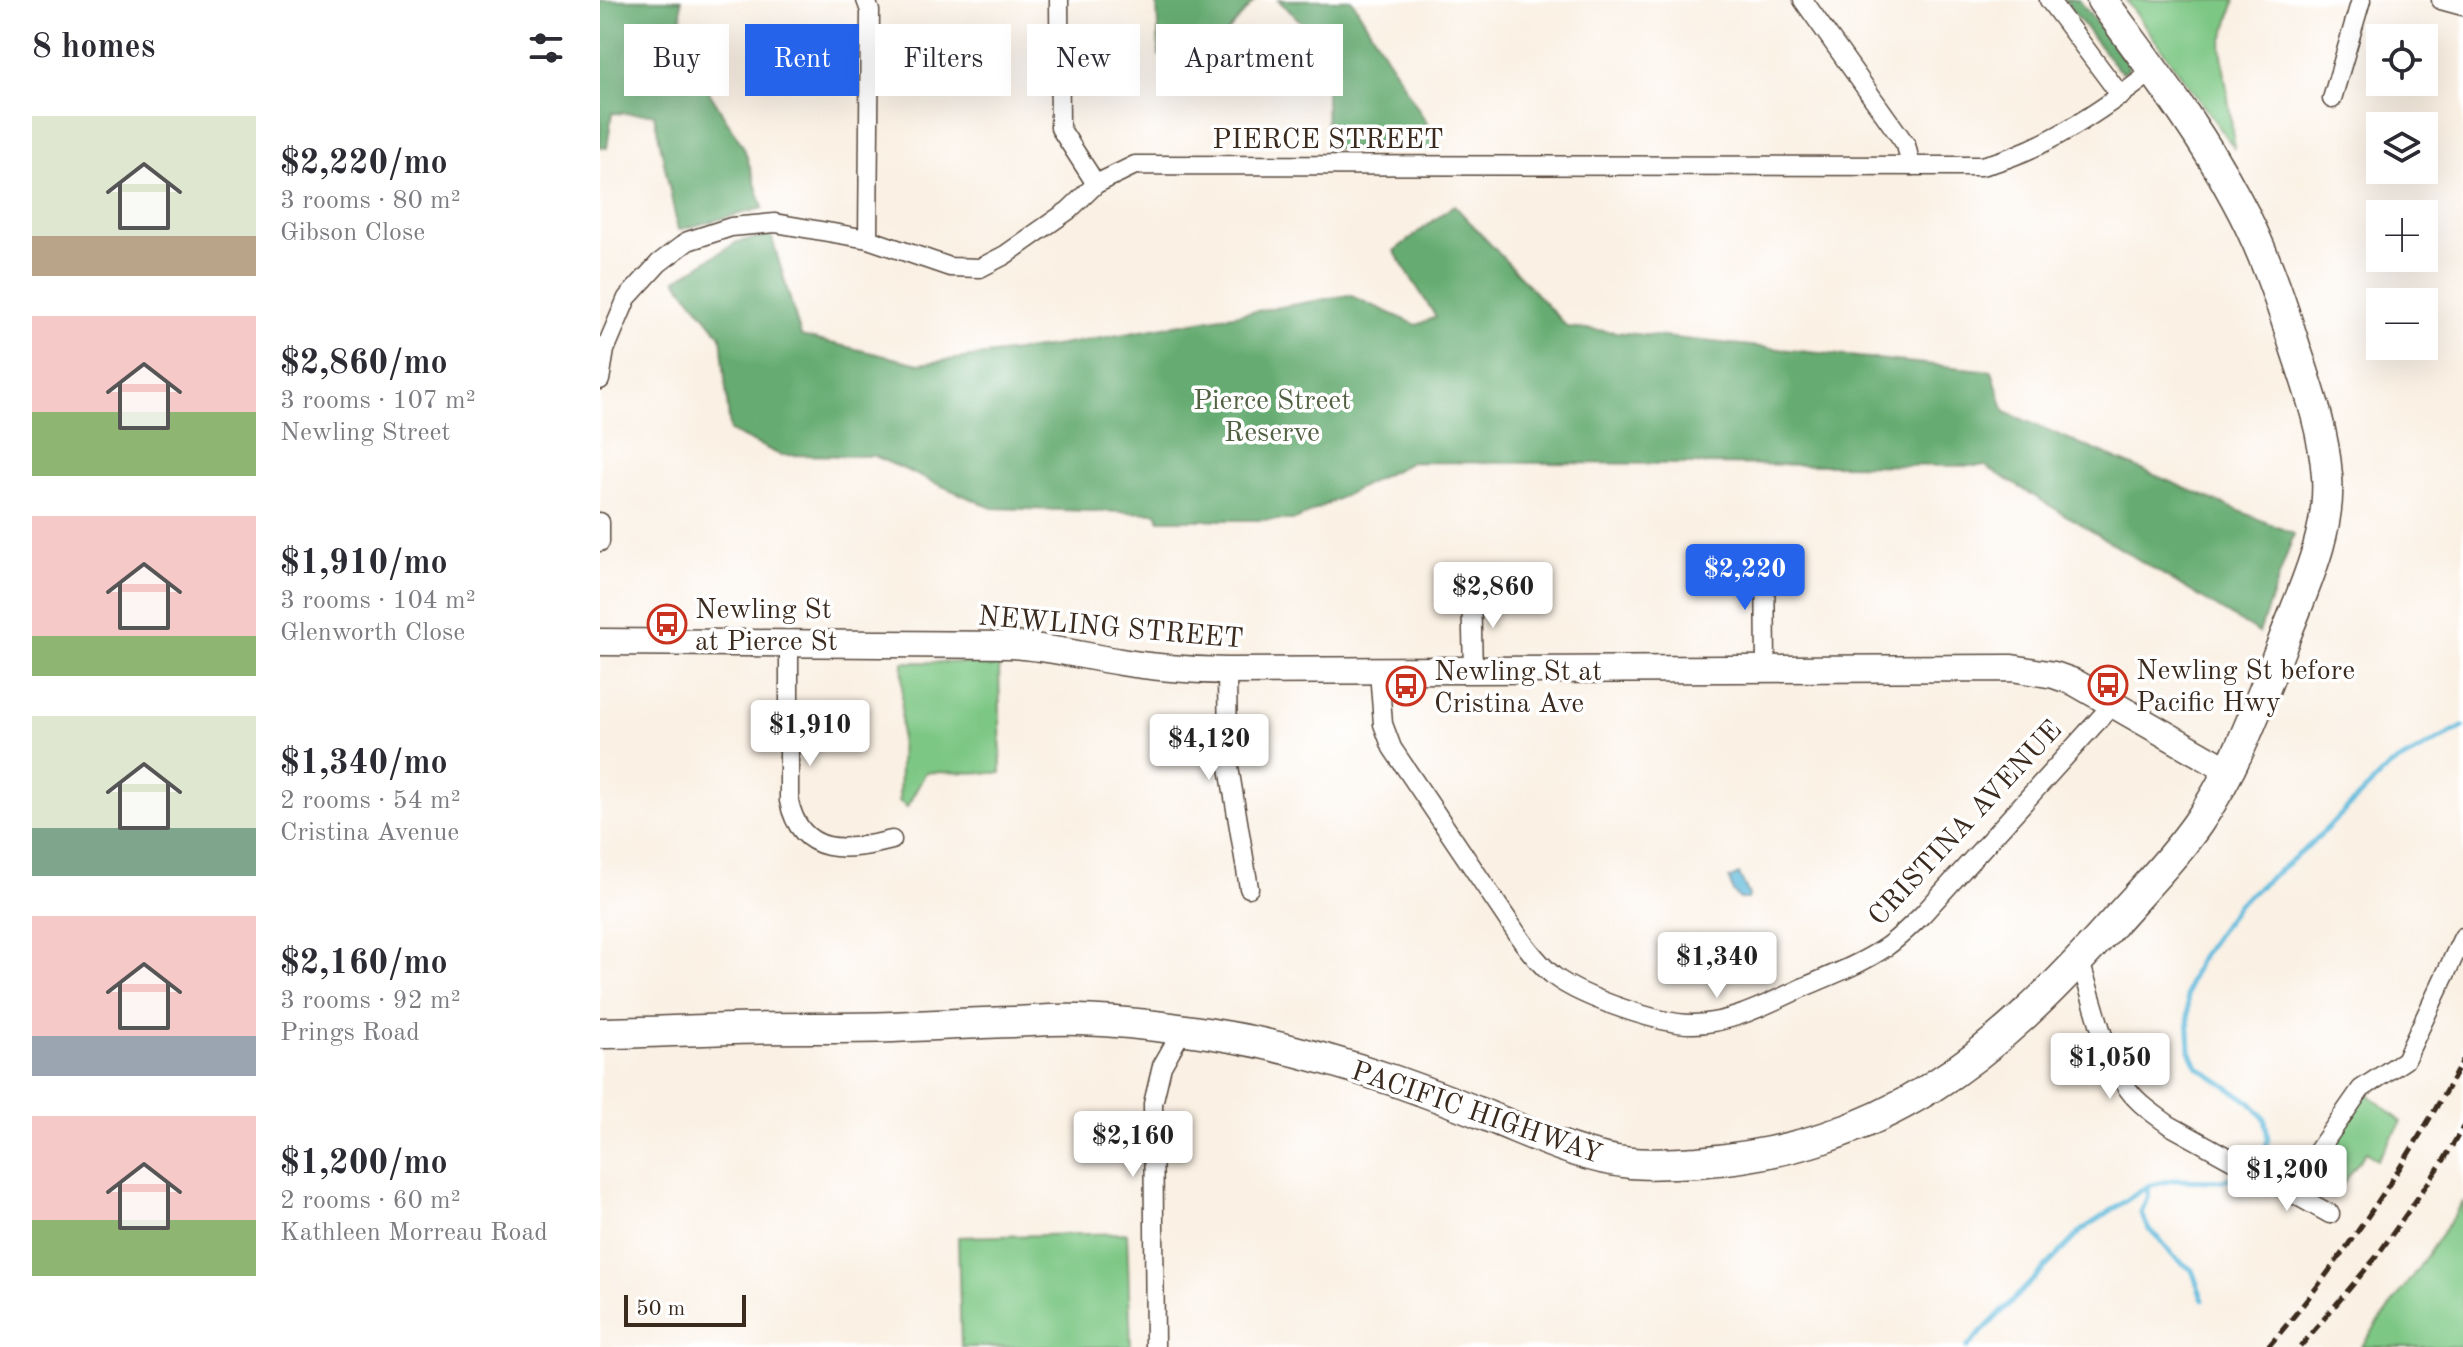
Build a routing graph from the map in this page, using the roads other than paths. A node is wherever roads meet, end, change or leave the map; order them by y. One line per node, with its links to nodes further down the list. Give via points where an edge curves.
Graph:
1 (866, 0): 14 (street)
2 (1059, 0): 13 (street, via 1060,128)
3 (1803, 0): 12 (street, via 1906,145)
4 (2049, 0): 10 (street)
5 (2102, 0): 9 (main road, PACIFIC HIGHWAY)
6 (2361, 0): 11 (street)
7 (2441, 0): 8 (street)
8 (2463, 6)
9 (2153, 71): 10 (street, PIERCE STREET); 27 (main road, PACIFIC HIGHWAY, via 2219,168 2258,244 2310,391 2328,479 2323,532)
10 (2121, 96): 12 (street, PIERCE STREET, via 2007,160 1981,166)
11 (2332, 99)
12 (1911, 166): 13 (street, PIERCE STREET, via 1135,165)
13 (1096, 184): 14 (street, PIERCE STREET, via 1069,210 980,268 950,267)
14 (868, 239): 15 (street, PIERCE STREET, via 775,223 731,227 688,241 627,298 605,350)
15 (600, 380)
16 (600, 522): 17 (street)
17 (600, 542)
18 (1765, 556): 22 (street)
19 (1471, 590): 25 (street)
20 (600, 642): 21 (street, NEWLING STREET)
21 (789, 644): 23 (street, NEWLING STREET, via 1030,646 1161,667); 28 (street, via 792,816 823,846 858,848)
22 (1766, 668): 25 (street, NEWLING STREET); 26 (street, NEWLING STREET, via 2012,668 2074,682)
23 (1227, 671): 24 (street, NEWLING STREET); 29 (street, via 1228,761)
24 (1379, 671): 25 (street, NEWLING STREET); 26 (street, CRISTINA AVENUE, via 1383,724 1392,748 1538,962 1598,999 1692,1024 1745,1013 1889,945)
25 (1473, 671)
26 (2113, 704): 27 (street, NEWLING STREET)
27 (2228, 770): 31 (main road, PACIFIC HIGHWAY, via 2179,848)
28 (892, 840)
29 (1249, 888)
30 (2463, 937): 36 (street, via 2405,1060 2361,1089)
31 (2079, 960): 33 (main road, PACIFIC HIGHWAY, via 1977,1056 1892,1111 1808,1144 1693,1162 1632,1163 1596,1156 1321,1057); 36 (street, via 2125,1086 2169,1125)
32 (832, 1029): 33 (main road, PACIFIC HIGHWAY, via 1076,1019); 34 (main road, PACIFIC HIGHWAY); 35 (main road, PACIFIC HIGHWAY)
33 (1183, 1029): 38 (street, via 1162,1066 1153,1104)
34 (600, 1033)
35 (600, 1049)
36 (2290, 1191): 37 (street)
37 (2330, 1214)
38 (1155, 1347)

